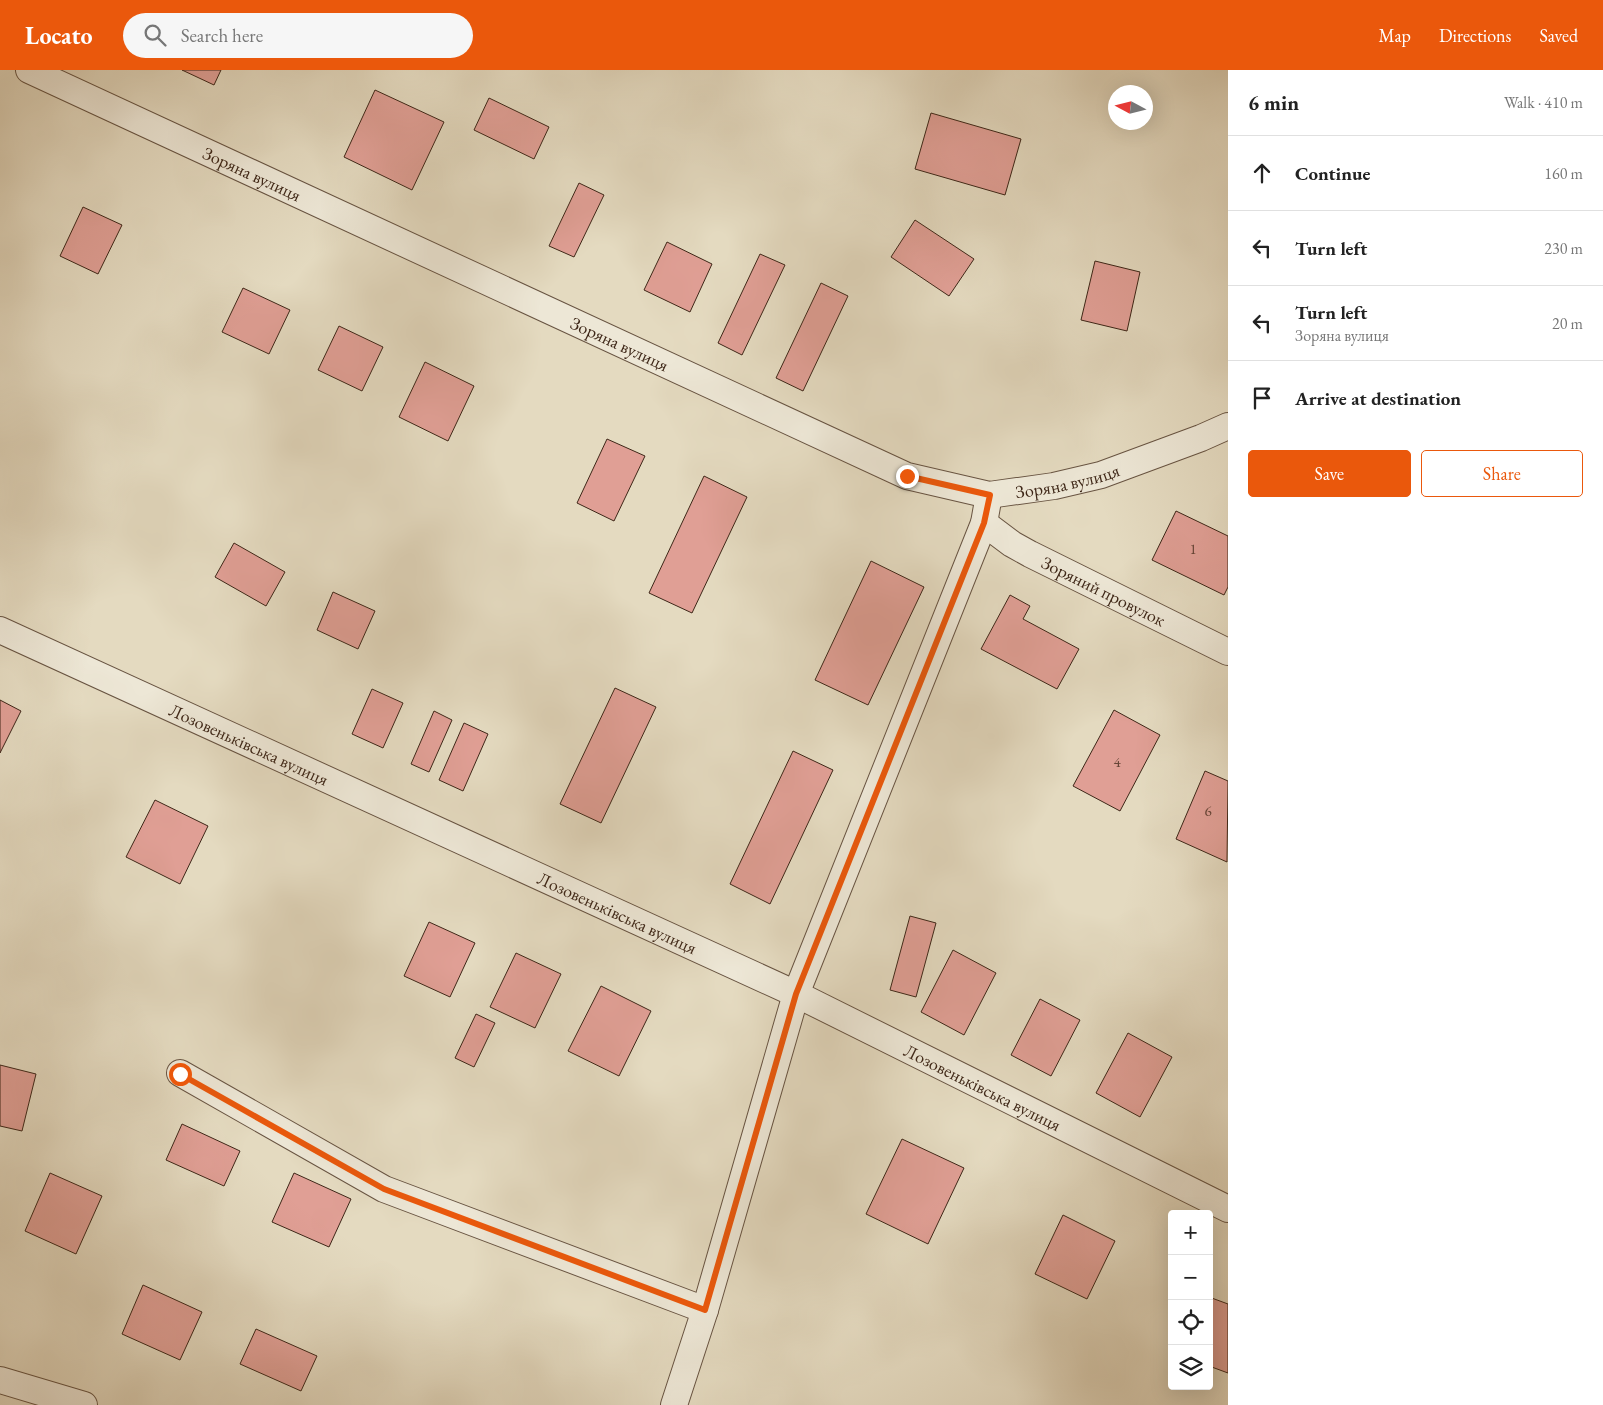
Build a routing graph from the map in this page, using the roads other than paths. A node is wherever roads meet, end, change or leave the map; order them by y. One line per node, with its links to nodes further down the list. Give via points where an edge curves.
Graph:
1 (29, 70): 3 (street, Зоряна вулиця, via 907,476)
2 (1228, 426): 3 (street, Зоряна вулиця, via 1101,475)
3 (990, 495): 4 (street)
4 (984, 523): 6 (street, Зоряний провулок, via 1030,554); 7 (street)
5 (0, 630): 7 (street, Лозовеньківська вулиця)
6 (1228, 652)
7 (796, 994): 9 (street, Лозовеньківська вулиця); 10 (street)
8 (180, 1074): 10 (street, via 384,1189)
9 (1228, 1209)
10 (705, 1310): 13 (street)
11 (0, 1380): 12 (street)
12 (84, 1405)
13 (674, 1405)

